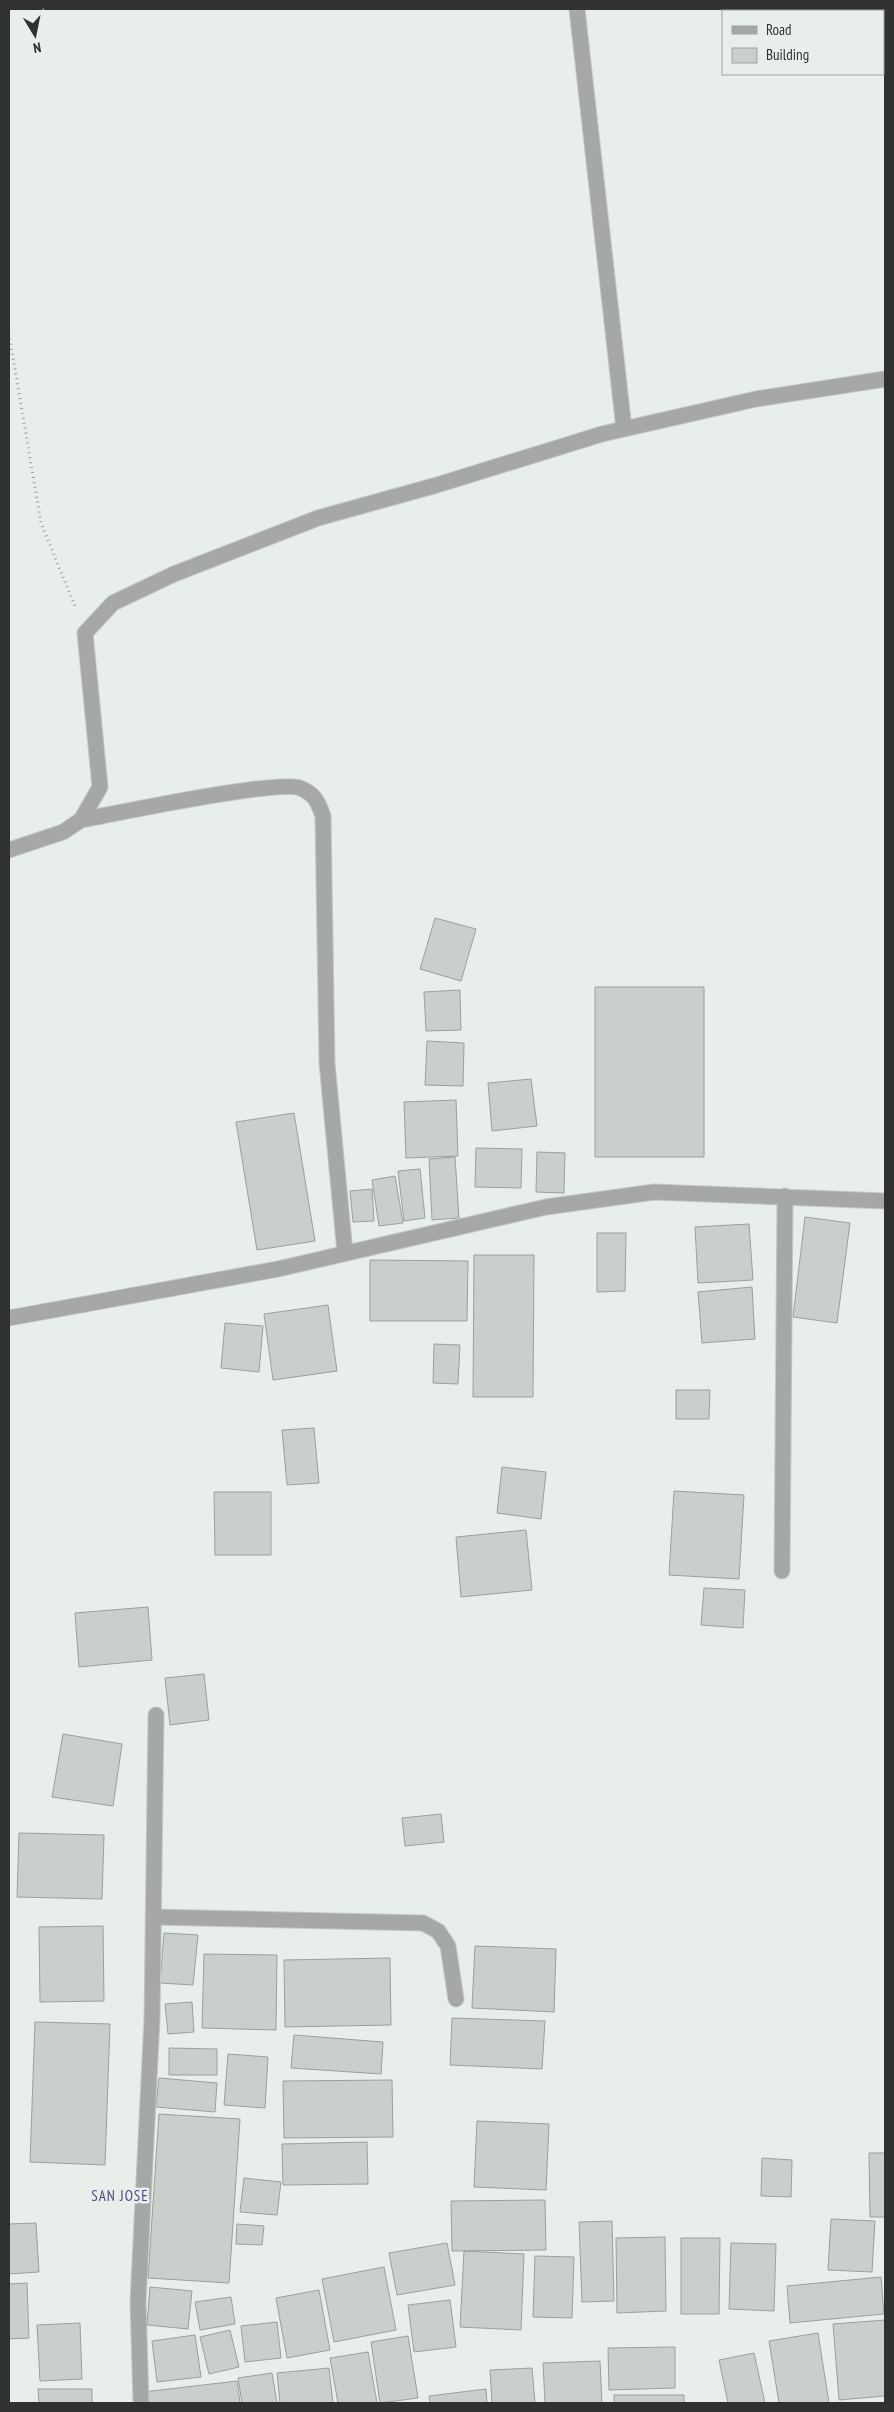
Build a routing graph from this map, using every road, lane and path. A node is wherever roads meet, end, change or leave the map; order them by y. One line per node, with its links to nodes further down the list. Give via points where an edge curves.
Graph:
1 (577, 9): 4 (street)
2 (9, 334): 5 (path, via 41,523)
3 (885, 379): 4 (street, via 756,399)
4 (624, 429): 5 (street, via 437,486 318,518 174,574 113,603)
5 (86, 633): 6 (street, via 100,788)
6 (81, 820): 7 (street, via 63,832); 10 (street, via 265,788 299,787 316,798 323,816 327,1063)
7 (9, 850)
8 (785, 1196): 9 (street); 10 (street, via 654,1192 546,1207); 12 (street)
9 (885, 1201)
10 (345, 1253): 11 (street, via 278,1269)
11 (9, 1318)
12 (782, 1571)
13 (156, 1715): 14 (street)
14 (153, 1917): 15 (street, via 423,1923 438,1931 448,1946); 16 (street, via 152,2019 138,2302)
15 (456, 1999)
16 (141, 2403)

